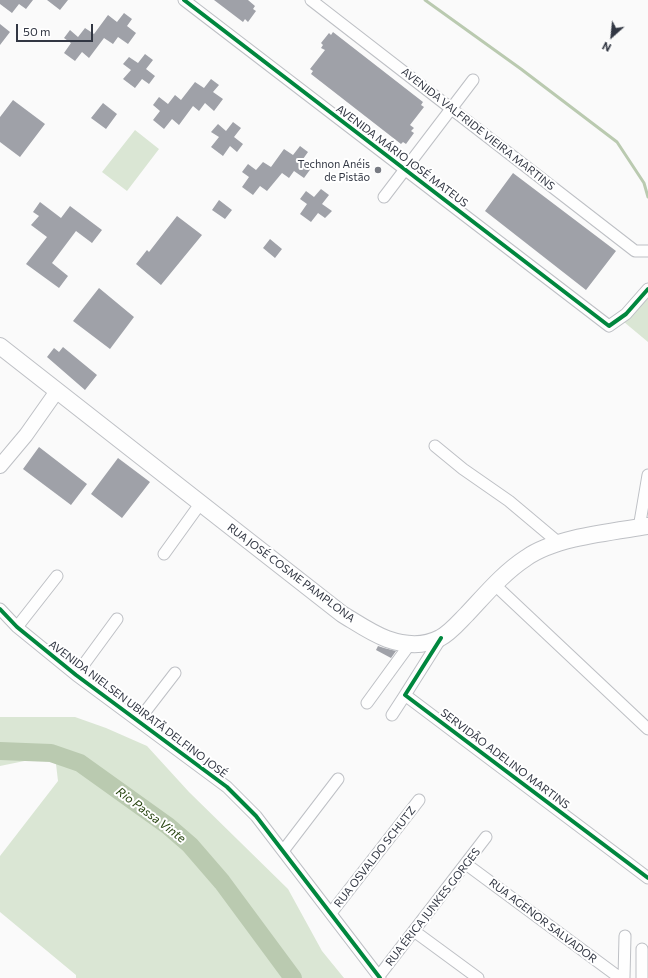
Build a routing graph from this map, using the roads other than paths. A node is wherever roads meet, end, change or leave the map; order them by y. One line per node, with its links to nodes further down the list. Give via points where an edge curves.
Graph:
1 (184, 0): 5 (street, AVENIDA MÁRIO JOSÉ MATEUS)
2 (311, 0): 4 (street, AVENIDA VALFRIDE VIEIRA MARTINS)
3 (473, 80): 4 (street)
4 (451, 109): 5 (street); 7 (street, AVENIDA VALFRIDE VIEIRA MARTINS, via 635,251)
5 (405, 170): 6 (street); 8 (street, AVENIDA MÁRIO JOSÉ MATEUS, via 609,326 626,314)
6 (384, 197)
7 (648, 251)
8 (648, 289)
9 (0, 346): 10 (main road, RUA JOSÉ COSME PAMPLONA)
10 (58, 391): 12 (street); 14 (main road, RUA JOSÉ COSME PAMPLONA)
11 (435, 446): 16 (street, via 509,501)
12 (0, 466)
13 (648, 475): 15 (street)
14 (200, 504): 17 (street); 24 (main road, RUA JOSÉ COSME PAMPLONA, via 342,614 387,639)
15 (644, 527): 16 (main road, RUA JOSÉ COSME PAMPLONA)
16 (559, 543): 19 (main road, RUA JOSÉ COSME PAMPLONA, via 542,548 526,558)
17 (164, 554)
18 (57, 576): 22 (street)
19 (495, 585): 23 (main road, RUA JOSÉ COSME PAMPLONA); 31 (street)
20 (0, 609): 22 (street, AVENIDA NIELSEN UBIRATÃ DELFINO JOSÉ)
21 (117, 619): 26 (street)
22 (17, 627): 26 (street, AVENIDA NIELSEN UBIRATÃ DELFINO JOSÉ)
23 (441, 638): 24 (main road, RUA JOSÉ COSME PAMPLONA); 27 (street)
24 (410, 644): 28 (street)
25 (175, 673): 30 (street)
26 (76, 675): 30 (street, AVENIDA NIELSEN UBIRATÃ DELFINO JOSÉ)
27 (405, 695): 29 (street); 37 (street, SERVIDÃO ADELINO MARTINS)
28 (367, 703)
29 (392, 715)
30 (138, 721): 35 (street, AVENIDA NIELSEN UBIRATÃ DELFINO JOSÉ, via 226,787 256,816)
31 (648, 729)
32 (338, 779): 35 (street)
33 (419, 800): 38 (street, RUA OSVALDO SCHUTZ)
34 (486, 837): 36 (street, RUA ÉRICA JUNKES GORGES)
35 (283, 851): 38 (street, AVENIDA NIELSEN UBIRATÃ DELFINO JOSÉ)
36 (466, 864): 39 (street, RUA ÉRICA JUNKES GORGES); 44 (street, RUA AGENOR SALVADOR)
37 (648, 878)
38 (331, 913): 42 (street, AVENIDA NIELSEN UBIRATÃ DELFINO JOSÉ)
39 (414, 931): 42 (street, RUA ÉRICA JUNKES GORGES); 43 (street)
40 (625, 936): 45 (street)
41 (642, 949): 46 (street)
42 (380, 977)
43 (478, 978)
44 (620, 978)
45 (624, 978)
46 (642, 978)

